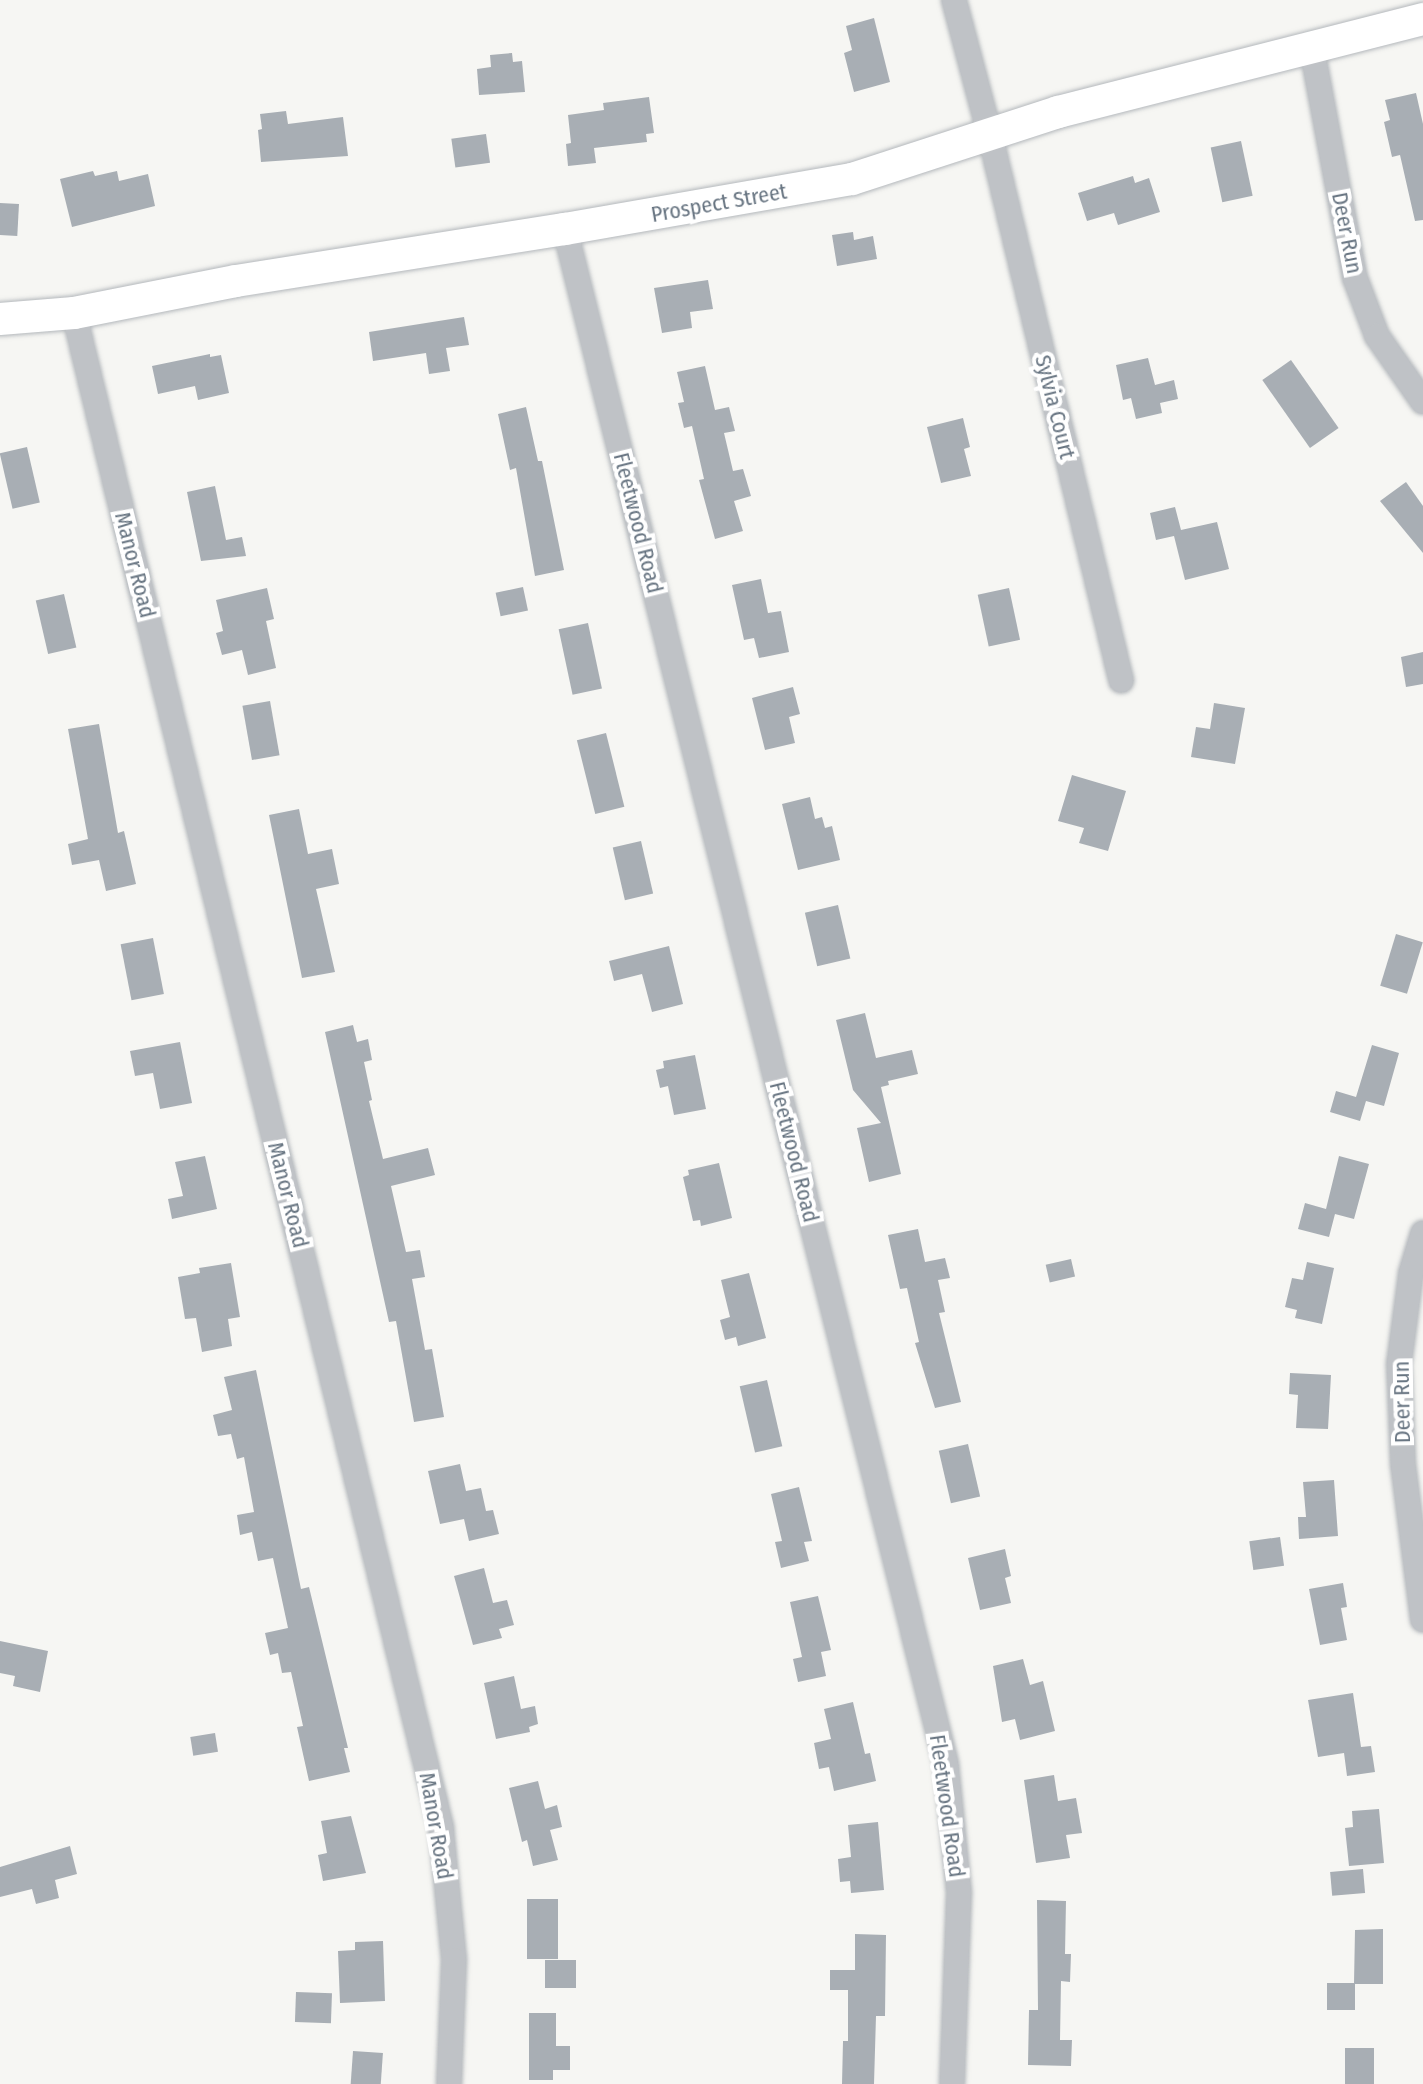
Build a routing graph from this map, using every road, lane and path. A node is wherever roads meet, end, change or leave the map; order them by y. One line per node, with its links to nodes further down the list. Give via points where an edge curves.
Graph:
1 (954, 0): 4 (street, Sylvia Court)
2 (1423, 19): 3 (street, Prospect Street)
3 (1312, 49): 4 (street, Prospect Street, via 1058,112); 8 (street, Deer Run, via 1355,278 1377,336)
4 (990, 135): 5 (street, Prospect Street, via 852,179); 9 (street, Sylvia Court)
5 (565, 229): 6 (street, Prospect Street, via 236,281); 13 (street, Fleetwood Road, via 946,1764 959,1893)
6 (74, 313): 7 (street, Prospect Street); 12 (street, Manor Road, via 441,1827 454,1960)
7 (0, 319)
8 (1423, 402)
9 (1121, 680)
10 (1423, 1233): 11 (street, Deer Run, via 1411,1273 1399,1364 1403,1464)
11 (1423, 1620)
12 (449, 2084)
13 (952, 2084)

